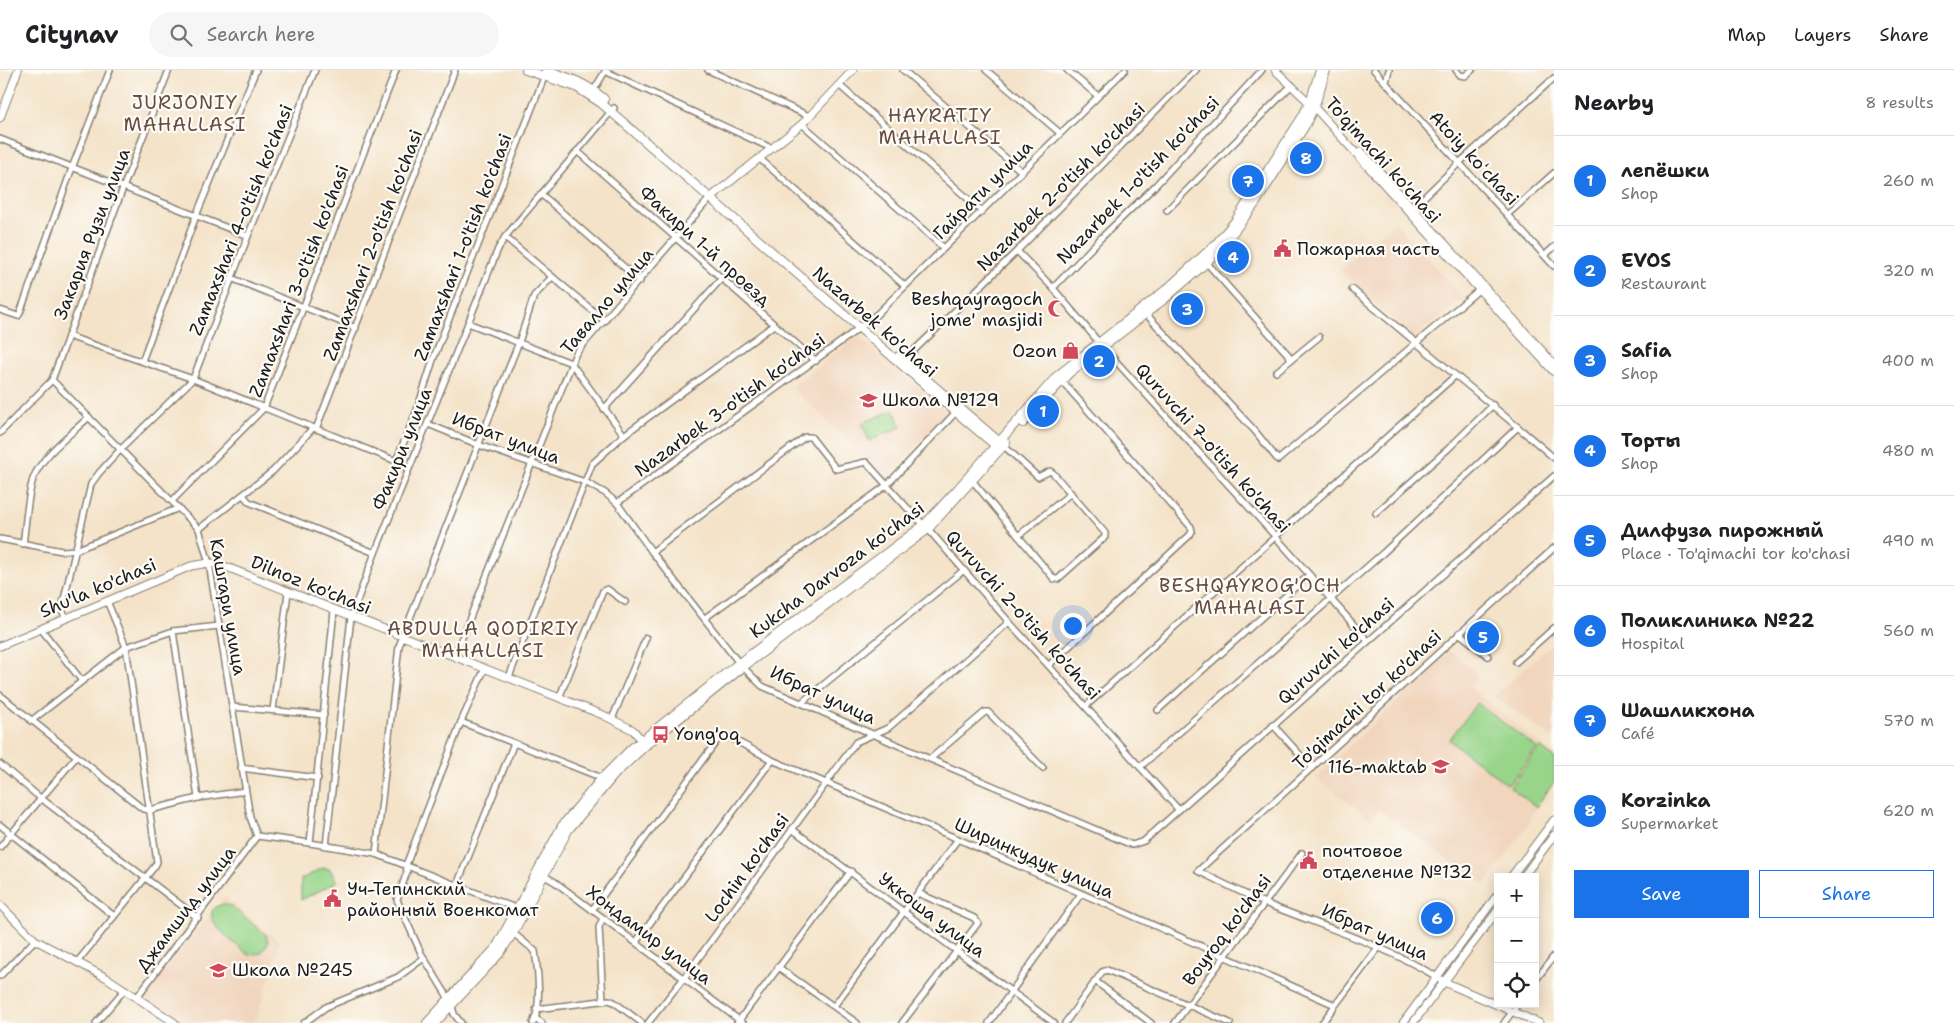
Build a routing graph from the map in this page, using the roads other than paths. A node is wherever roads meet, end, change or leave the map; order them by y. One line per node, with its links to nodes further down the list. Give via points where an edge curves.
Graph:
1 (18, 70): 35 (street)
2 (110, 70): 43 (street)
3 (169, 70): 46 (street, Закария Рузи улица)
4 (256, 70): 53 (street)
5 (315, 70): 54 (street, Zamaxshari 4-o'tish ko'chasi)
6 (396, 70): 71 (street, Zamaxshari 3-o'tish ko'chasi)
7 (455, 70): 78 (street, Zamaxshari 2-o'tish ko'chasi)
8 (526, 70): 25 (main road, Nazarbek ko'chasi)
9 (708, 70): 34 (street)
10 (852, 70): 28 (street)
11 (904, 70): 44 (street)
12 (986, 70): 37 (street)
13 (1067, 70): 31 (street)
14 (1125, 70): 31 (street, Гайрати улица)
15 (1196, 70): 59 (street, Nazarbek 2-o'tish ko'chasi)
16 (1262, 70): 68 (street, Nazarbek 1-o'tish ko'chasi, via 1155,186)
17 (1275, 70): 29 (street, To'qimachi ko'chasi)
18 (1320, 70): 32 (main road, Kukcha Darvoza ko'chasi)
19 (1326, 70): 32 (main road, Kukcha Darvoza ko'chasi)
20 (1374, 70): 27 (street, Atoiy koʻchasi)
21 (1389, 70): 27 (street)
22 (1472, 70): 24 (street, via 1465,76)
23 (606, 71): 30 (street); 39 (street)
24 (1456, 71)
25 (546, 72): 30 (main road, Nazarbek ko'chasi); 110 (street, Zamaxshari 1-o'tish ko'chasi)
26 (1554, 78): 42 (street)
27 (1386, 82): 42 (street, Atoiy koʻchasi)
28 (839, 85): 34 (street); 51 (street)
29 (1292, 85): 32 (street, To'qimachi ko'chasi); 49 (street)
30 (592, 93): 33 (main road, Nazarbek ko'chasi)
31 (1098, 96): 37 (street, Гайрати улица)
32 (1313, 104): 50 (street, To'qimachi ko'chasi); 61 (main road, Kukcha Darvoza ko'chasi, via 1236,220)
33 (613, 110): 40 (street, Факири улица); 48 (main road, Nazarbek ko'chasi)
34 (808, 116): 36 (street)
35 (0, 118)
36 (802, 124): 39 (street); 58 (street)
37 (1060, 133): 44 (street, Гайрати улица)
38 (0, 140): 43 (street)
39 (771, 148): 41 (street)
40 (577, 151): 47 (street, Факири улица); 56 (street, Факири 1-й проезд)
41 (759, 158): 48 (street); 67 (street)
42 (1459, 163): 50 (street); 52 (street, Atoiy koʻchasi)
43 (72, 168): 46 (street); 72 (street, via 20,313 15,316)
44 (1021, 171): 51 (street, Гайрати улица)
45 (1554, 173): 52 (street)
46 (123, 188): 53 (street); 79 (street, Закария Рузи улица)
47 (541, 194): 55 (street, Факири улица); 66 (street)
48 (712, 197): 56 (street, Тавалло улица); 77 (main road, Nazarbek ko'chasi)
49 (1167, 210)
50 (1411, 210): 69 (street, To'qimachi ko'chasi)
51 (982, 211): 58 (street, Гайрати улица)
52 (1508, 214): 60 (street, Atoiy koʻchasi)
53 (196, 216): 54 (street); 85 (street)
54 (248, 236): 64 (street, Zamaxshari 4-o'tish ko'chasi)
55 (504, 237): 63 (street); 75 (street, Факири улица)
56 (677, 238): 65 (street, Факири 1-й проезд); 66 (street, Тавалло улица)
57 (1554, 247): 60 (street)
58 (944, 248): 67 (street, Гайрати улица)
59 (1018, 251): 68 (street, Quruvchi 7-o'tish ko'chasi); 87 (street, Nazarbek 2-o'tish ko'chasi)
60 (1545, 255): 62 (street, Atoiy koʻchasi)
61 (1204, 260): 73 (main road, Kukcha Darvoza ko'chasi); 82 (main road, Kukcha Darvoza ko'chasi); 84 (street)
62 (1554, 266)
63 (552, 277): 74 (street); 81 (street, via 534,296)
64 (232, 278): 71 (street); 93 (street, Zamaxshari 4-o'tish ko'chasi)
65 (722, 278): 76 (street, Факири 1-й проезд); 98 (street)
66 (640, 281): 74 (street, Тавалло улица)
67 (905, 286): 77 (street, Гайрати улица)
68 (1053, 288): 82 (street, Quruvchi 7-o'tish ko'chasi)
69 (1481, 288): 83 (street); 89 (street, To'qimachi ko'chasi); 91 (street, To'qimachi ko'chasi)
70 (1352, 289): 83 (street)
71 (304, 308): 78 (street); 97 (street, Zamaxshari 3-o'tish ko'chasi)
72 (0, 310)
73 (1146, 314): 82 (main road, Kukcha Darvoza ko'chasi); 83 (street, via 1278,460)
74 (604, 321): 88 (street, Тавалло улица)
75 (468, 323): 81 (street); 101 (street, Факири улица)
76 (774, 325): 86 (street, Факири 1-й проезд); 105 (street)
77 (861, 327): 86 (street, Nazarbek 3-o'tish ko'chasi); 87 (main road, Nazarbek ko'chasi)
78 (356, 328): 103 (street, Zamaxshari 2-o'tish ko'chasi)
79 (68, 336): 85 (street); 94 (street, Закария Рузи улица)
80 (1319, 337): 84 (street)
81 (519, 342): 88 (street); 106 (street)
82 (1101, 344): 95 (main road, Kukcha Darvoza ko'chasi); 107 (main road, Kukcha Darvoza ko'chasi, via 1057,376); 126 (street, Quruvchi 7-o'tish ko'chasi)
83 (1416, 344): 92 (street)
84 (1292, 359): 90 (street)
85 (142, 361): 93 (street)
86 (816, 361): 120 (street, Nazarbek 3-o'tish ko'chasi)
87 (902, 362): 99 (main road, Nazarbek ko'chasi)
88 (571, 363): 98 (street); 111 (street, Тавалло улица)
89 (1554, 364)
90 (1276, 372)
91 (1554, 372)
92 (1455, 376): 96 (street); 126 (street)
93 (193, 379): 97 (street); 108 (street)
94 (52, 380): 100 (street, Кашгари улица); 104 (street)
95 (1062, 380): 107 (main road, Kukcha Darvoza ko'chasi); 159 (street, via 1191,526 1192,531)
96 (1493, 405): 102 (street); 122 (street)
97 (264, 408): 103 (street); 119 (street, Zamaxshari 3-o'tish ko'chasi)
98 (604, 409): 105 (street)
99 (958, 410): 107 (main road, Nazarbek ko'chasi); 116 (street)
100 (89, 417): 108 (street, Кашгари улица); 128 (street, via 38,469 33,480)
101 (428, 424): 106 (street, Ибрат улица); 112 (street, Факири улица)
102 (1518, 427): 109 (street); 137 (street)
103 (315, 429): 110 (street); 118 (street, Zamaxshari 2-o'tish ko'chasi)
104 (0, 433)
105 (624, 435): 115 (street, via 592,464)
106 (478, 445): 111 (street, Ибрат улица); 150 (street)
107 (1000, 445): 114 (main road, Kukcha Darvoza ko'chasi); 117 (street, via 1038,477 1052,471)
108 (121, 449): 119 (street, Кашгари улица); 130 (street, via 91,484)
109 (1554, 458)
110 (396, 461): 112 (street)
111 (531, 464): 115 (street, Ибрат улица); 155 (street, Тавалло улица)
112 (408, 469): 132 (street, Факири улица)
113 (1554, 476): 152 (street, Quruvchi ko'chasi)
114 (971, 479): 123 (main road, Kukcha Darvoza ko'chasi); 125 (street)
115 (584, 482): 120 (street, Ибрат улица); 161 (street)
116 (887, 485): 123 (street, Quruvchi 2-o'tish ko'chasi); 131 (street, Quruvchi 2-o'tish ko'chasi, via 866,462 833,468 811,437 805,437); 143 (street)
117 (1071, 493): 125 (street); 125 (street, via 1106,535 1058,579 1054,579)
118 (244, 496): 124 (street, Zamaxshari 2-o'tish ko'chasi); 132 (street, via 249,502)
119 (172, 501): 121 (street, Кашгари улица)
120 (617, 503): 131 (street, Ибрат улица)
121 (178, 508): 124 (street, Кашгари улица); 130 (street)
122 (1376, 513)
123 (926, 527): 134 (street, Quruvchi 2-o'tish ko'chasi); 158 (main road, Kukcha Darvoza ko'chasi)
124 (200, 529): 133 (street, Кашгари улица)
125 (1018, 536)
126 (1275, 536): 135 (street, Quruvchi 7-o'tish ko'chasi); 166 (street)
127 (0, 539): 128 (street)
128 (23, 544): 130 (street, via 62,551)
129 (1554, 548): 149 (street, To'qimachi tor ko'chasi)
130 (76, 550): 142 (street, via 62,608)
131 (652, 552): 143 (street, Ибрат улица)
132 (374, 553): 141 (street, Факири улица)
133 (209, 563): 136 (street, Dilnoz ko'chasi, via 219,564); 138 (street, Shu'la ko'chasi, via 191,566); 145 (street, Кашгари улица)
134 (964, 570): 144 (street, Quruvchi 2-o'tish ko'chasi); 165 (street)
135 (1308, 575): 137 (street, Quruvchi 7-o'tish ko'chasi); 169 (street)
136 (288, 592): 140 (street, Dilnoz ko'chasi); 168 (street)
137 (1330, 598): 152 (street, Quruvchi 7-o'tish ko'chasi); 184 (street)
138 (107, 601): 142 (street, Shu'la ko'chasi); 154 (street)
139 (625, 602): 164 (street, via 607,589 603,591)
140 (334, 611): 141 (street, Dilnoz ko'chasi); 170 (street)
141 (351, 617): 150 (street, Dilnoz ko'chasi); 203 (street, Факири улица)
142 (65, 618): 147 (street, Shu'la ko'chasi)
143 (705, 618): 158 (street, Ибрат улица)
144 (1009, 622): 159 (street, Quruvchi 2-o'tish ko'chasi); 175 (street, Lochin ko'chasi, via 888,728)
145 (219, 626): 148 (street); 167 (street, Кашгари улица)
146 (1554, 628): 157 (street)
147 (41, 629): 153 (street, Shu'la ko'chasi); 162 (street)
148 (173, 631): 154 (street); 191 (street)
149 (1459, 633): 156 (street); 185 (street, To'qimachi tor ko'chasi)
150 (403, 637): 155 (street, Dilnoz ko'chasi); 206 (street, via 399,646)
151 (646, 638): 171 (street)
152 (1368, 641): 174 (street, Quruvchi ko'chasi)
153 (0, 646)
154 (126, 647): 162 (street); 193 (street)
155 (455, 655): 160 (street, Dilnoz ko'chasi)
156 (1488, 656)
157 (1516, 662)
158 (741, 665): 165 (street, Ибрат улица, via 762,686); 176 (main road, Kukcha Darvoza ko'chasi)
159 (1048, 665): 166 (street, Quruvchi 2-o'tish ko'chasi)
160 (485, 668): 161 (street, Dilnoz ko'chasi); 173 (street)
161 (509, 677): 164 (street, Dilnoz ko'chasi)
162 (82, 681): 172 (street)
163 (0, 695): 172 (street)
164 (559, 698): 171 (street, Dilnoz ko'chasi)
165 (801, 703): 175 (street, Ибрат улица)
166 (1086, 706): 184 (street, Quruvchi 2-o'tish ko'chasi)
167 (232, 708): 168 (street); 182 (street, Кашгари улица)
168 (273, 710): 170 (street)
169 (1158, 710)
170 (324, 715): 186 (street)
171 (612, 719): 176 (street, Dilnoz ko'chasi, via 633,730)
172 (31, 721): 178 (street)
173 (461, 722): 177 (street); 207 (street)
174 (1273, 725): 185 (street); 192 (street, Quruvchi ko'chasi)
175 (872, 734): 179 (street, Ибрат улица); 188 (street, Lochin ko'chasi, via 856,742)
176 (643, 742): 187 (main road, Kukcha Darvoza ko'chasi); 212 (main road, Kukcha Darvoza ko'chasi, via 578,817)
177 (514, 743): 187 (street); 214 (street)
178 (77, 756): 190 (street); 193 (street, via 144,809)
179 (930, 759): 183 (street, via 988,712); 202 (street, Ибрат улица)
180 (772, 760): 188 (street, Ширинкудук улица); 221 (street, Ширинкудук улица, via 722,736); 229 (street)
181 (0, 764): 190 (street)
182 (241, 768): 186 (street); 189 (street, Кашгари улица)
183 (1043, 768)
184 (1140, 768): 192 (street, Quruvchi 2-o'tish ko'chasi)
185 (1312, 768): 209 (street, To'qimachi tor ko'chasi)
186 (318, 778): 201 (street)
187 (602, 778): 212 (main road, Kukcha Darvoza ko'chasi, via 562,826)
188 (827, 782): 196 (street, Lochin ko'chasi); 200 (street, Ширинкудук улица)
189 (245, 791): 191 (street); 199 (street, Кашгари улица)
190 (41, 798): 197 (street); 213 (street)
191 (198, 798): 193 (street)
192 (1178, 809): 202 (street, Quruvchi ko'chasi)
193 (150, 810): 213 (street, via 157,862)
194 (1554, 820): 210 (street)
195 (0, 825): 197 (street)
196 (792, 828): 208 (street, Уккоша улица); 240 (street, Lochin ko'chasi)
197 (11, 834): 204 (street); 224 (street)
198 (1554, 835): 211 (street)
199 (257, 836): 201 (street); 225 (street, Джамшид улица)
200 (958, 839): 215 (street); 216 (street, Ширинкудук улица)
201 (310, 842): 203 (street)
202 (1136, 845)
203 (326, 846): 206 (street)
204 (0, 847)
205 (1302, 853): 218 (street, Boyroq ko'chasi)
206 (376, 854): 207 (street)
207 (406, 865): 214 (street); 233 (street, via 398,904)
208 (851, 871): 222 (street, Уккоша улица); 236 (street)
209 (1198, 871): 218 (street, Ибрат улица)
210 (1514, 873)
211 (1526, 873)
212 (540, 874): 220 (main road, Kukcha Darvoza ko'chasi); 221 (street, Хондамир улица); 227 (main road, Kukcha Darvoza ko'chasi)
213 (145, 877): 224 (street); 225 (street)
214 (457, 885): 220 (street)
215 (918, 893): 222 (street); 231 (street, via 977,920)
216 (1081, 894): 232 (street, Ширинкудук улица); 244 (street)
217 (1494, 899): 239 (street)
218 (1265, 903): 230 (street, Ибрат улица); 232 (street, Boyroq ko'chasi)
219 (0, 905): 228 (street)
220 (518, 909): 247 (main road, Kukcha Darvoza ko'chasi, via 496,948)
221 (592, 910): 226 (street, Хондамир улица)
222 (903, 911): 231 (street, Уккоша улица); 250 (street)
223 (1494, 915): 242 (street)
224 (114, 916): 235 (street)
225 (198, 918): 245 (street, Джамшид улица)
226 (603, 918): 229 (street, Хондамир улица); 246 (street, via 599,927)
227 (513, 933): 247 (main road, Kukcha Darvoza ko'chasi, via 493,962); 252 (street, via 535,952)
228 (35, 940): 235 (street); 237 (street)
229 (636, 942): 240 (street, Хондамир улица)
230 (1379, 947): 239 (street, Ибрат улица); 249 (street)
231 (957, 951): 244 (street, Уккоша улица); 266 (street)
232 (1224, 955): 248 (street, Boyroq ko'chasi); 249 (street, Ширинкудук улица)
233 (424, 958): 247 (street); 258 (street, via 398,976 326,1008)
234 (1554, 958): 238 (street)
235 (78, 961): 243 (street)
236 (778, 966): 250 (street); 255 (street)
237 (0, 976)
238 (1539, 976)
239 (1437, 977): 242 (street, Ибрат улица); 274 (street)
240 (684, 978): 255 (street, Хондамир улица); 264 (street, Lochin ko'chasi)
241 (1095, 981): 248 (street, via 1107,970); 269 (street); 270 (street)
242 (1444, 982): 253 (street, Ибрат улица); 275 (street)
243 (124, 989): 245 (street); 256 (street)
244 (1012, 992): 267 (street); 268 (street, Уккоша улица)
245 (137, 997): 257 (street)
246 (603, 1000): 252 (street); 263 (street, via 614,1002)
247 (451, 1003): 259 (main road, Kukcha Darvoza ko'chasi); 260 (main road, Kukcha Darvoza ko'chasi); 261 (street)
248 (1188, 1004): 271 (street, Boyroq ko'chasi); 272 (street)
249 (1335, 1005): 273 (street)
250 (834, 1006): 265 (street)
251 (1515, 1008): 253 (street)
252 (536, 1009): 254 (street)
253 (1513, 1011): 276 (street); 277 (street, Ибрат улица)
254 (534, 1021): 262 (street)
255 (740, 1022)
256 (96, 1023)
257 (175, 1023)
258 (304, 1023)
259 (427, 1023)
260 (435, 1023)
261 (461, 1023)
262 (542, 1023)
263 (642, 1023)
264 (648, 1023)
265 (857, 1023)
266 (902, 1023)
267 (989, 1023)
268 (1054, 1023)
269 (1064, 1023)
270 (1151, 1023)
271 (1175, 1023)
272 (1230, 1023)
273 (1322, 1023)
274 (1403, 1023)
275 (1413, 1023)
276 (1504, 1023)
277 (1539, 1023)

